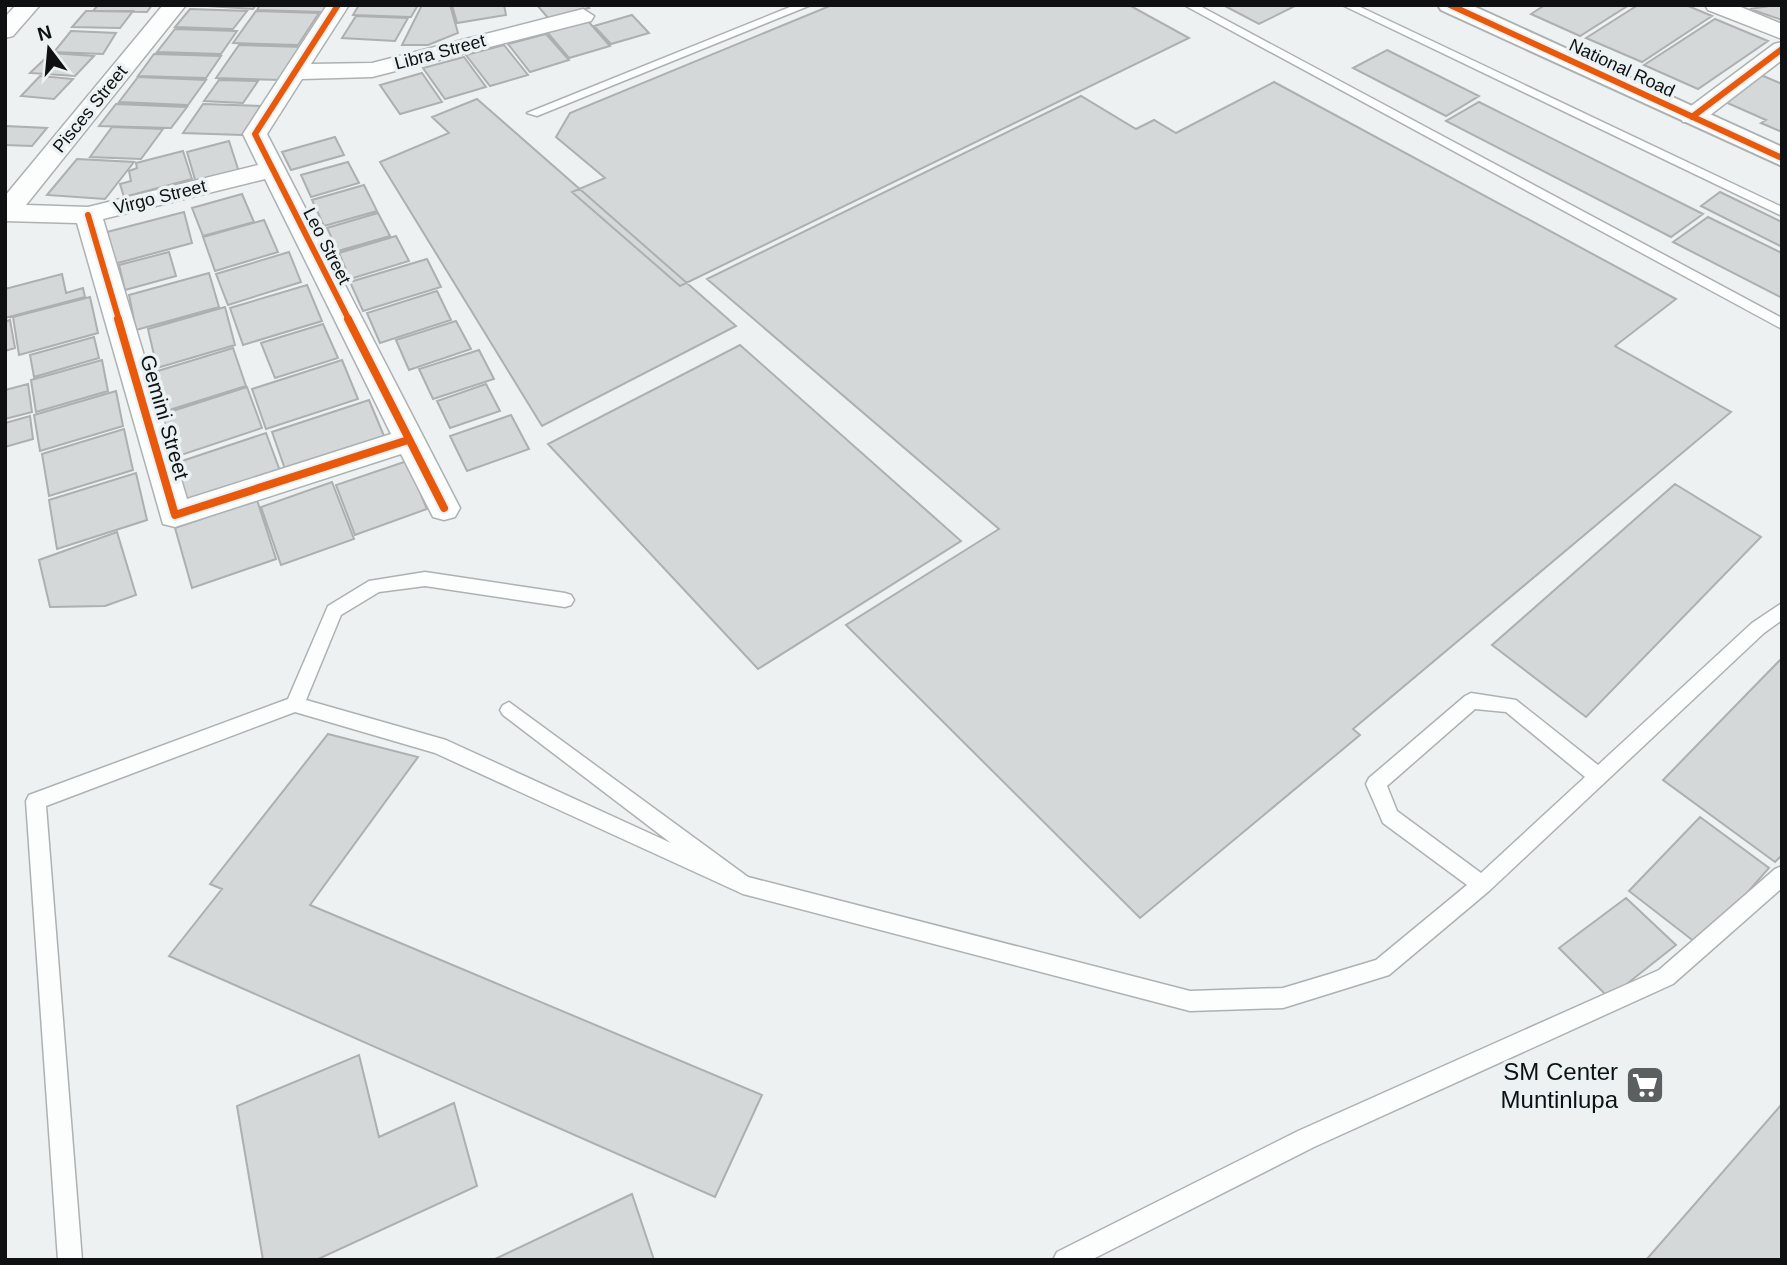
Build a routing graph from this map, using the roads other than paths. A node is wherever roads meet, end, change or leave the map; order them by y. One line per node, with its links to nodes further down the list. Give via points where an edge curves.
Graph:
1 (29, 5): 12 (street)
2 (175, 5): 20 (street, Pisces Street)
3 (338, 5): 15 (street, Leo Street)
4 (516, 5): 11 (street)
5 (806, 5): 16 (lane)
6 (1189, 5): 23 (lane)
7 (1347, 5): 21 (lane)
8 (1450, 5): 17 (highway, National Road)
9 (1716, 5): 13 (street)
10 (583, 16): 11 (street, Libra Street)
11 (530, 27): 15 (street, Libra Street, via 372,70)
12 (5, 31)
13 (1782, 32)
14 (1782, 49): 17 (street)
15 (295, 72): 19 (street, Leo Street, via 255,134)
16 (533, 113)
17 (1692, 117): 18 (highway, National Road)
18 (1782, 158)
19 (271, 170): 22 (street, Virgo Street); 24 (street, Leo Street)
20 (6, 212): 22 (street, Virgo Street)
21 (1782, 212)
22 (88, 215): 24 (street, Gemini Street, via 175,515)
23 (1782, 324)
24 (408, 440): 25 (street, Leo Street)
25 (444, 508)
26 (565, 600): 28 (lane, via 425,579 376,586 334,611)
27 (1782, 610): 30 (lane)
28 (295, 704): 32 (lane, via 439,746); 34 (lane, via 36,801)
29 (509, 710): 32 (lane)
30 (1601, 778): 33 (lane); 33 (lane, via 1510,705 1471,701 1376,784 1390,817)
31 (1782, 875): 35 (lane, via 1666,977 1306,1139)
32 (743, 885): 33 (lane, via 1190,1001 1283,998 1382,968)
33 (1482, 885)
34 (70, 1260)
35 (1065, 1260)

